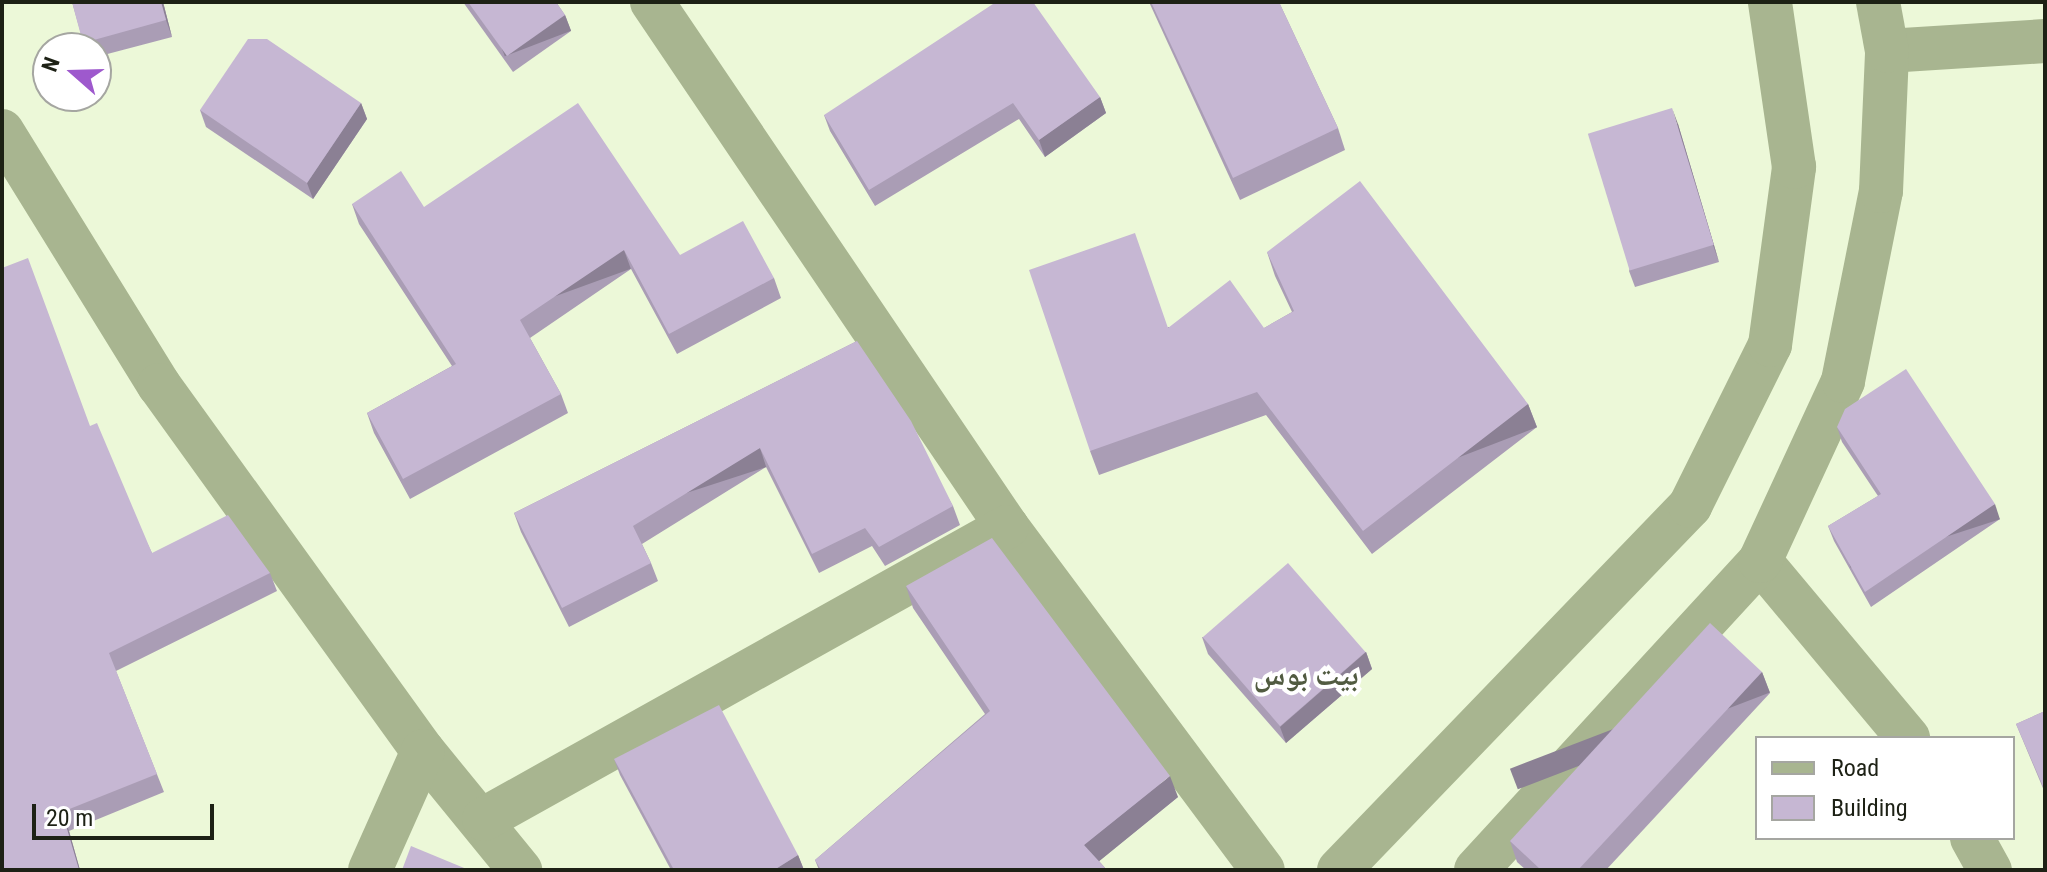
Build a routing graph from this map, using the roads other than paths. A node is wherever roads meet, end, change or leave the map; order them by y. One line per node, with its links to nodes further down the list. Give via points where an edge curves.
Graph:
1 (652, 2): 7 (street)
2 (1770, 2): 16 (street, via 1794,167 1764,358 1690,506)
3 (1878, 2): 5 (street)
4 (2045, 41): 5 (street)
5 (1887, 51): 8 (street, via 1881,191 1843,381)
6 (2, 131): 10 (street, via 159,385)
7 (1007, 527): 11 (street); 15 (street)
8 (1760, 561): 9 (street); 17 (street)
9 (1906, 736)
10 (423, 751): 11 (street); 13 (street)
11 (484, 819): 14 (street)
12 (1973, 840): 18 (street)
13 (370, 870)
14 (520, 870)
15 (1263, 870)
16 (1339, 870)
17 (1476, 870)
18 (1990, 870)

